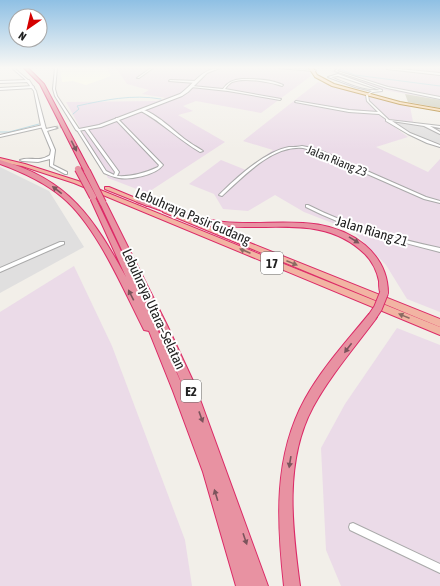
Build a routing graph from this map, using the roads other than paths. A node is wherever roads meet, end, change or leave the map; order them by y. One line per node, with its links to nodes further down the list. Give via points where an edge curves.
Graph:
1 (36, 95): 23 (street)
2 (42, 95): 29 (highway)
3 (48, 95): 40 (highway, Lebuhraya Utara–Selatan / E2, one-way to 40, bridge, via 87,171)
4 (56, 95): 19 (street)
5 (180, 95): 13 (street)
6 (260, 95): 11 (street)
7 (371, 95): 15 (street, via 368,101)
8 (378, 95): 14 (main road)
9 (426, 95): 10 (street)
10 (440, 98)
11 (280, 99)
12 (296, 102): 15 (street)
13 (142, 110): 16 (street); 31 (street)
14 (440, 110)
15 (379, 113): 17 (street)
16 (117, 119): 25 (street); 38 (street, via 161,165 156,170 127,178)
17 (387, 120): 18 (street); 30 (street, via 411,136)
18 (392, 121): 20 (street); 30 (street)
19 (74, 124): 21 (street); 26 (street)
20 (422, 124): 22 (street); 27 (street)
21 (66, 125)
22 (440, 127)
23 (44, 128): 24 (street); 28 (street); 32 (street)
24 (55, 128)
25 (86, 129): 26 (street); 38 (street, via 117,172)
26 (78, 130): 38 (street, via 105,172)
27 (440, 133)
28 (0, 136)
29 (66, 143)
30 (440, 145)
31 (201, 151)
32 (53, 155): 34 (street, via 40,162); 37 (street, via 51,165)
33 (0, 156): 34 (highway, Lebuhraya Pasir Gudang / 17)
34 (22, 160): 37 (highway, Lebuhraya Pasir Gudang / 17)
35 (0, 161): 48 (highway, Lebuhraya Pasir Gudang / 17, one-way to 35, via 76,182 24,165); 49 (highway, one-way to 35, via 151,335 100,238 75,204 44,181)
36 (75, 162): 40 (highway, Lebuhraya Utara–Selatan / E2, bridge)
37 (66, 173): 41 (highway, Lebuhraya Pasir Gudang / 17)
38 (115, 176)
39 (221, 196): 42 (street, Jalan Riang 23, via 275,152 298,146 316,150)
40 (99, 201): 49 (highway, Lebuhraya Utara–Selatan / E2); 53 (highway, Lebuhraya Utara–Selatan / E2, one-way to 53, via 162,325 188,383)
41 (139, 201): 47 (highway, Lebuhraya Pasir Gudang / 17, one-way to 47); 54 (highway, one-way to 54, bridge, via 211,222 301,223 332,230 359,243 382,273 384,293 380,305 323,381 308,404 298,427 287,480 286,534)
42 (440, 202)
43 (307, 206): 45 (street, Jalan Riang 21, via 338,222)
44 (62, 243): 46 (street)
45 (440, 250)
46 (0, 270)
47 (440, 323)
48 (440, 331)
49 (159, 339): 52 (highway, Lebuhraya Utara–Selatan / E2, one-way to 49, via 205,457)
50 (353, 526): 51 (street)
51 (440, 569)
52 (244, 586)
53 (260, 586)
54 (292, 586)

